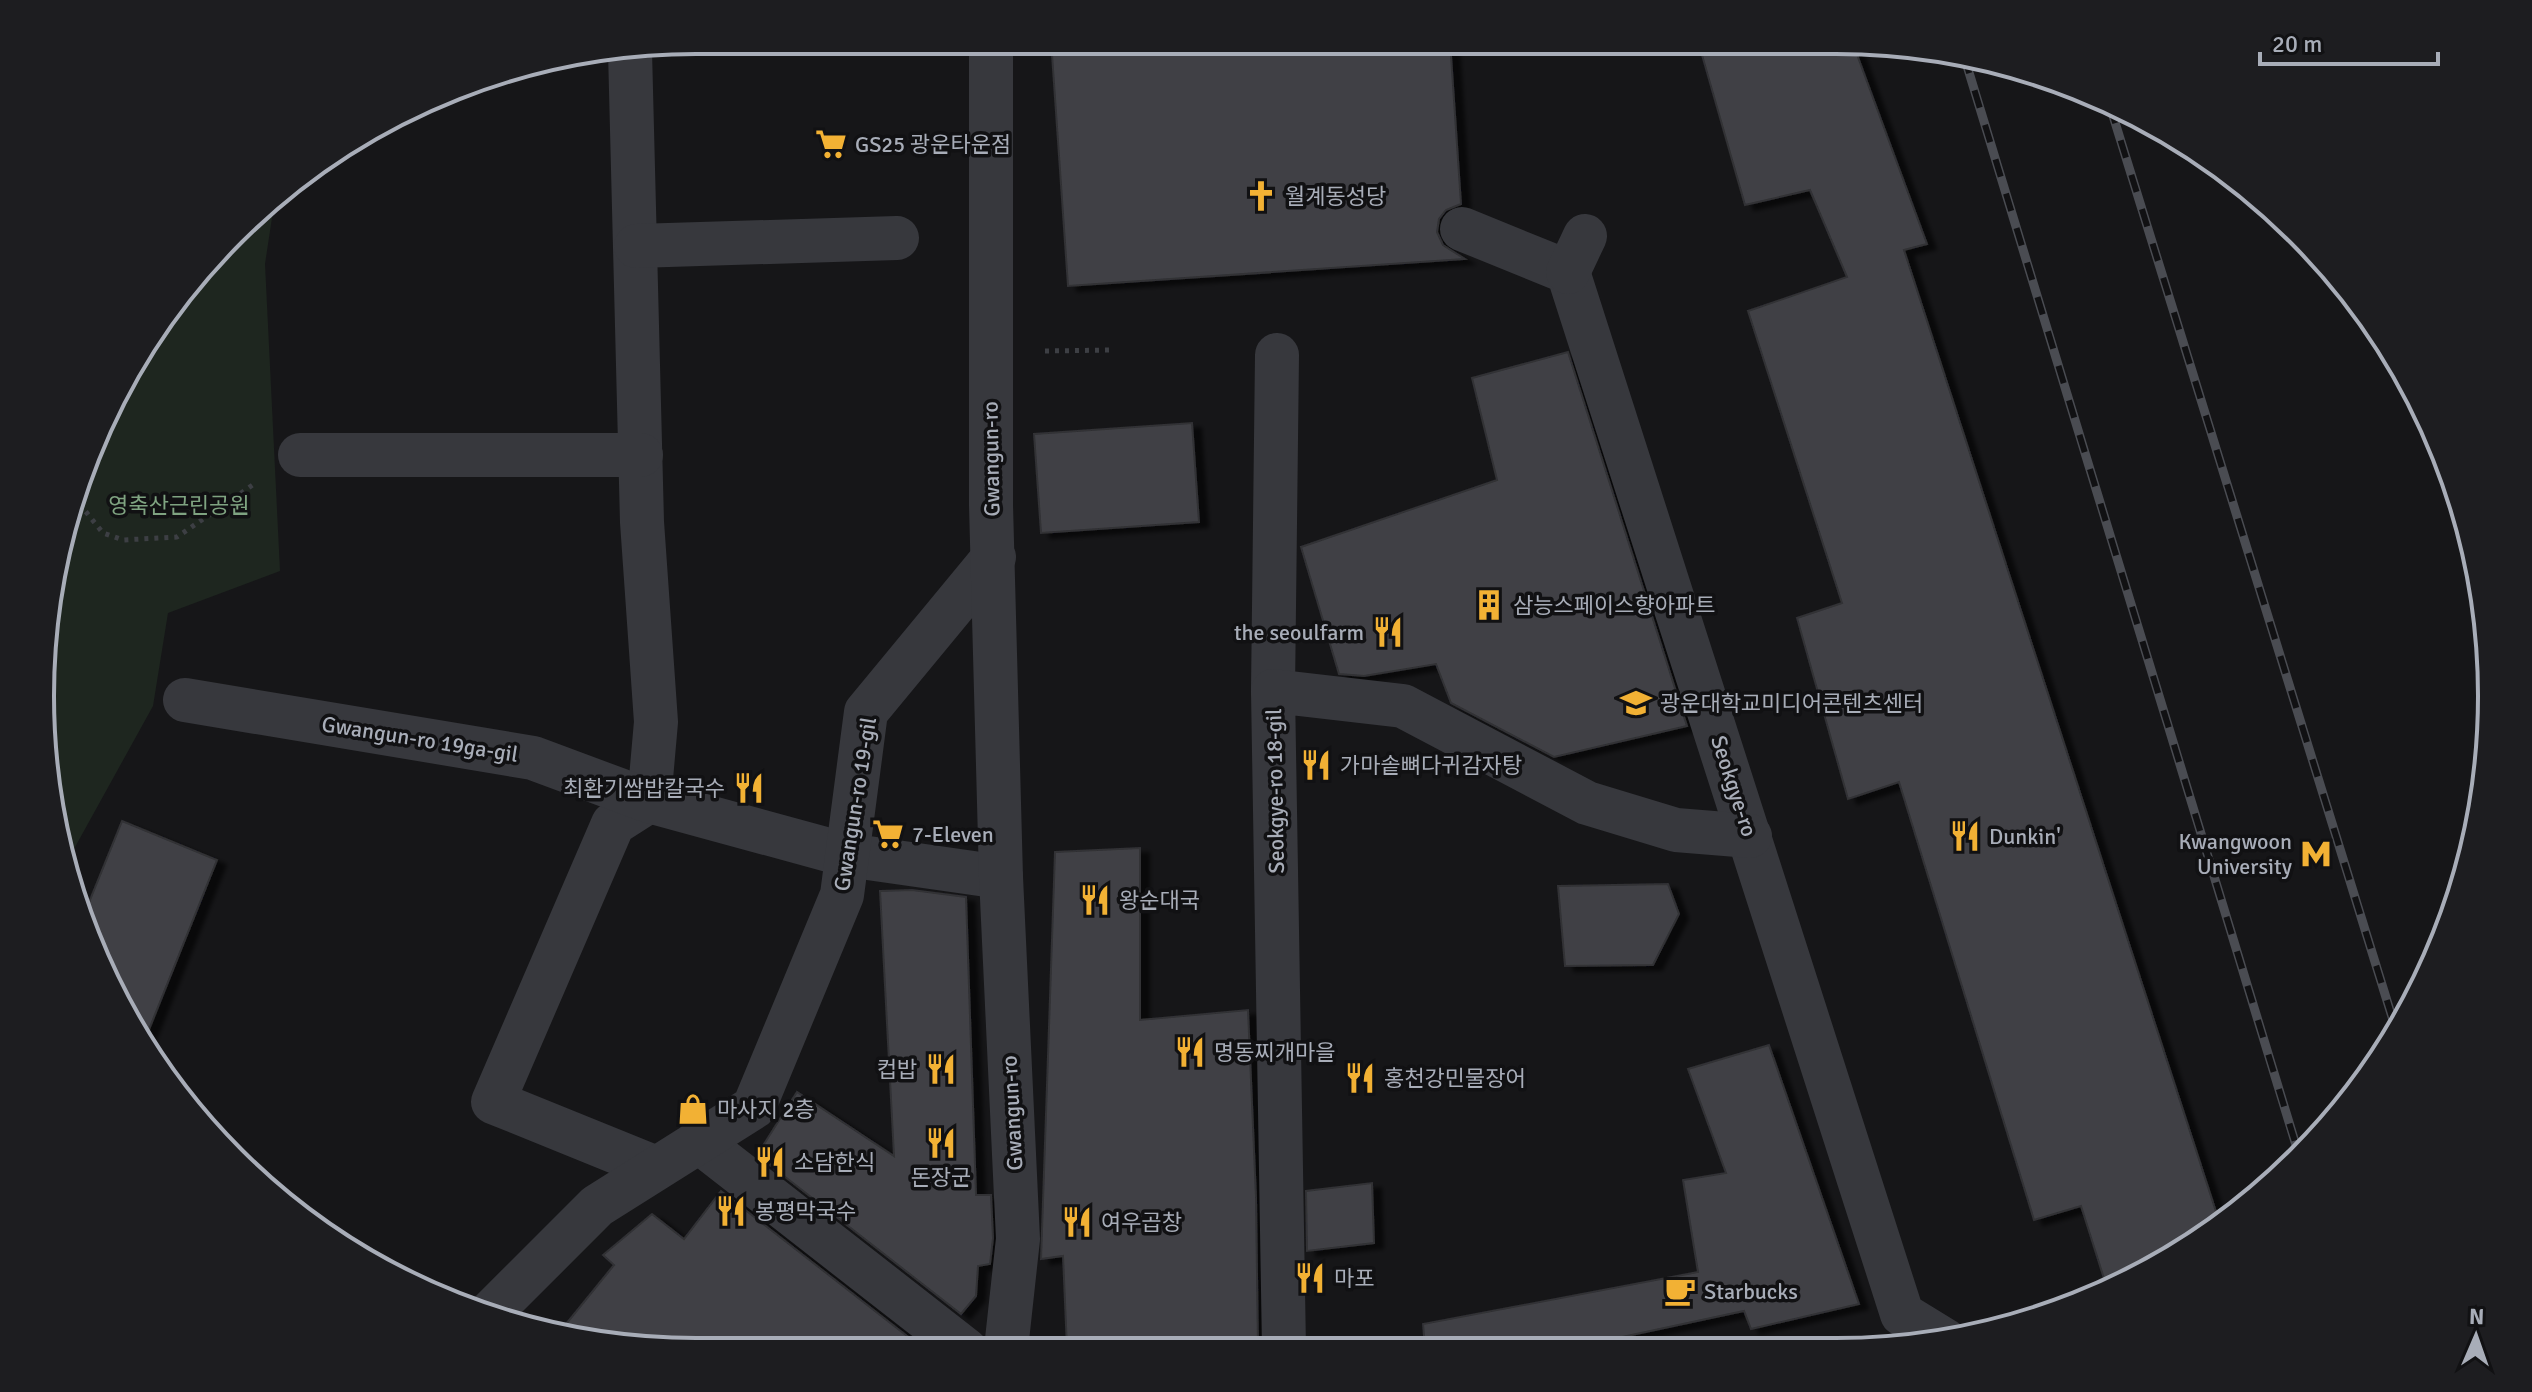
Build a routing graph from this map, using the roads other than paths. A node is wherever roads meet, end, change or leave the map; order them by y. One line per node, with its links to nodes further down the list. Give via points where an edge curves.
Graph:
1 (991, 54): 9 (street, Gwangun-ro)
2 (630, 57): 5 (street)
3 (1462, 229): 13 (street, Seokgye-ro, via 1576,254)
4 (897, 238): 5 (street)
5 (636, 246): 8 (street)
6 (1277, 355): 10 (street)
7 (300, 455): 8 (street)
8 (641, 455): 12 (street, via 656,722)
9 (994, 557): 14 (street, Gwangun-ro 19-gil, via 866,712); 15 (street, Gwangun-ro)
10 (1273, 691): 13 (street, Seokgye-ro 18-gil, via 1403,706 1587,803 1676,830); 22 (street, Seokgye-ro 18-gil)
11 (185, 700): 12 (street, Gwangun-ro 19ga-gil, via 533,758)
12 (649, 801): 14 (street, Gwangun-ro 19ga-gil); 17 (street, via 613,824 493,1102)
13 (1750, 836): 19 (street, Seokgye-ro, via 1902,1314)
14 (847, 855): 15 (street); 16 (street, Gwangun-ro 19-gil, via 842,895 754,1107)
15 (1001, 877): 21 (street, Gwangun-ro, via 1018,1239)
16 (698, 1141): 17 (street, Gwangun-ro 19-gil); 20 (street)
17 (656, 1168): 18 (street, Gwangun-ro 19-gil, via 597,1206)
18 (497, 1306)
19 (1930, 1331)
20 (951, 1338)
21 (1007, 1338)
22 (1284, 1338)

